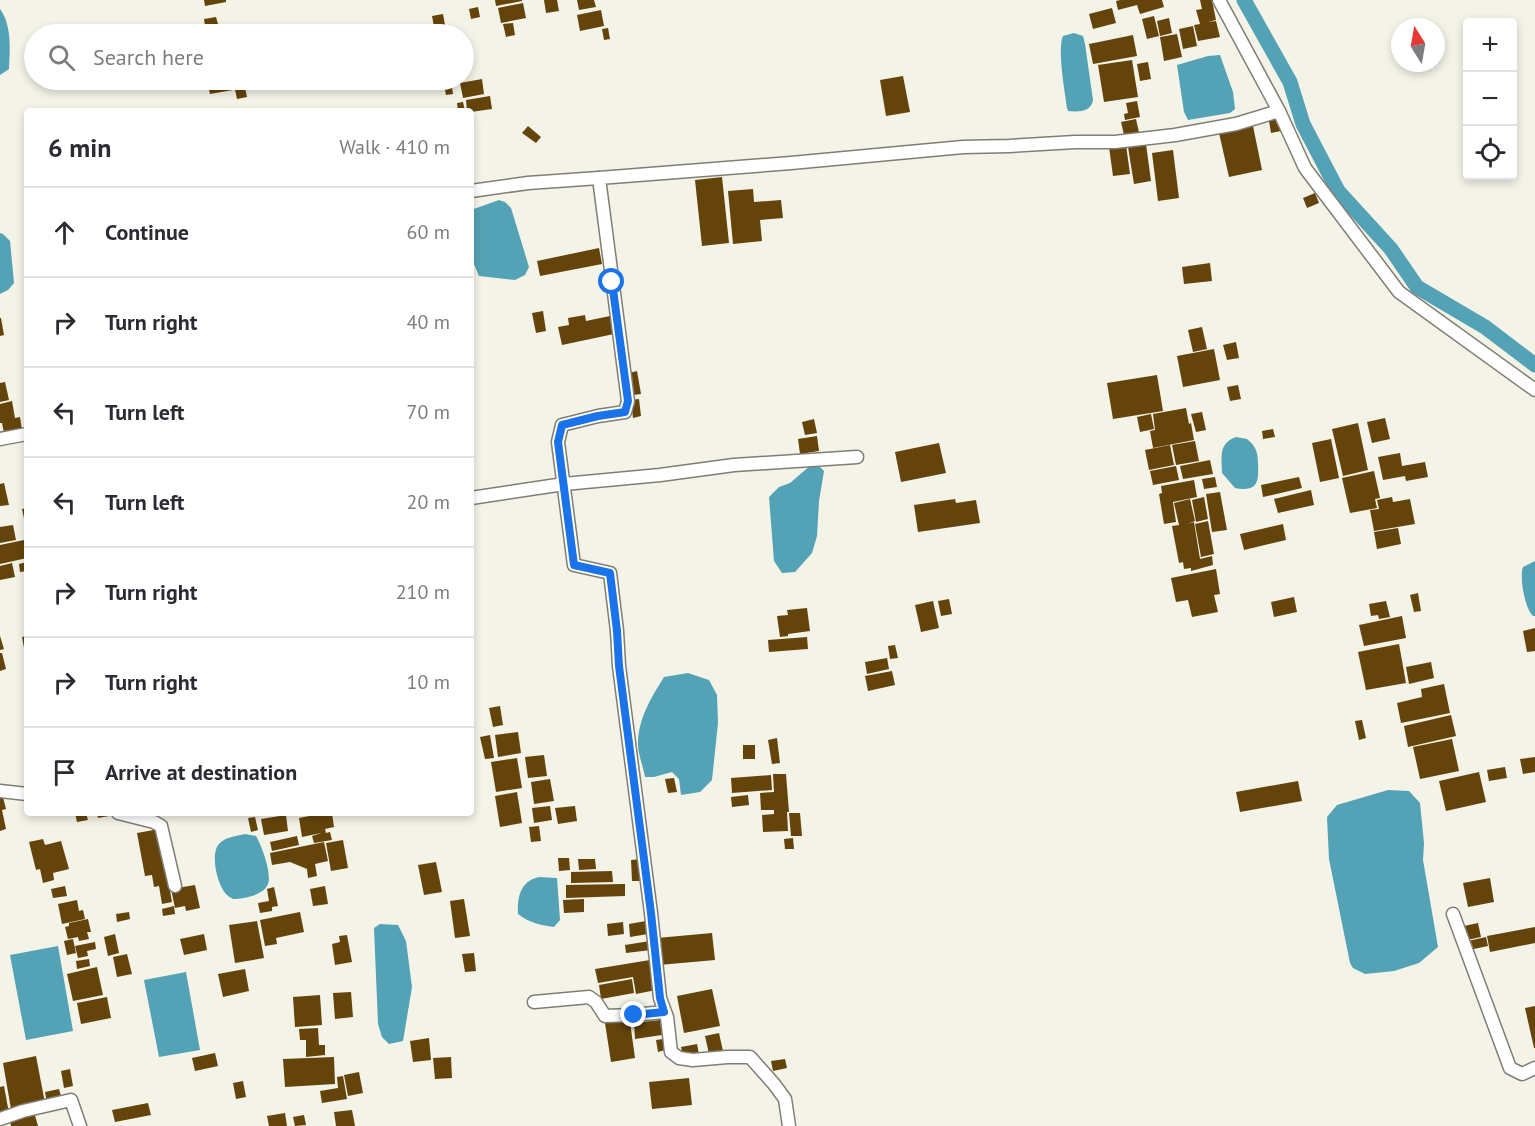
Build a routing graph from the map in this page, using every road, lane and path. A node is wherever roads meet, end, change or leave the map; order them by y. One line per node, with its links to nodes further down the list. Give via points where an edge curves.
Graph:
1 (1219, 0): 2 (street)
2 (1279, 111): 3 (street, via 1236,124 1115,142 963,147); 5 (street, via 1305,168 1399,292)
3 (599, 178): 4 (street); 9 (street, via 628,401 625,412 562,425 558,442)
4 (474, 191)
5 (1535, 390)
6 (24, 435): 7 (street)
7 (0, 439)
8 (857, 458): 9 (street, via 734,465)
9 (564, 484): 10 (street); 17 (street, via 574,565 610,573)
10 (474, 498)
11 (0, 791): 12 (street)
12 (24, 794)
13 (130, 816): 14 (street, via 161,826)
14 (175, 886)
15 (1453, 914): 18 (street, via 1510,1068 1522,1074)
16 (534, 1002): 17 (street, via 589,997 605,1016)
17 (664, 1012): 21 (street, via 671,1052 679,1059 693,1060 750,1057 785,1099)
18 (1535, 1068)
19 (0, 1119): 20 (street, via 71,1100)
20 (80, 1126)
21 (789, 1126)

